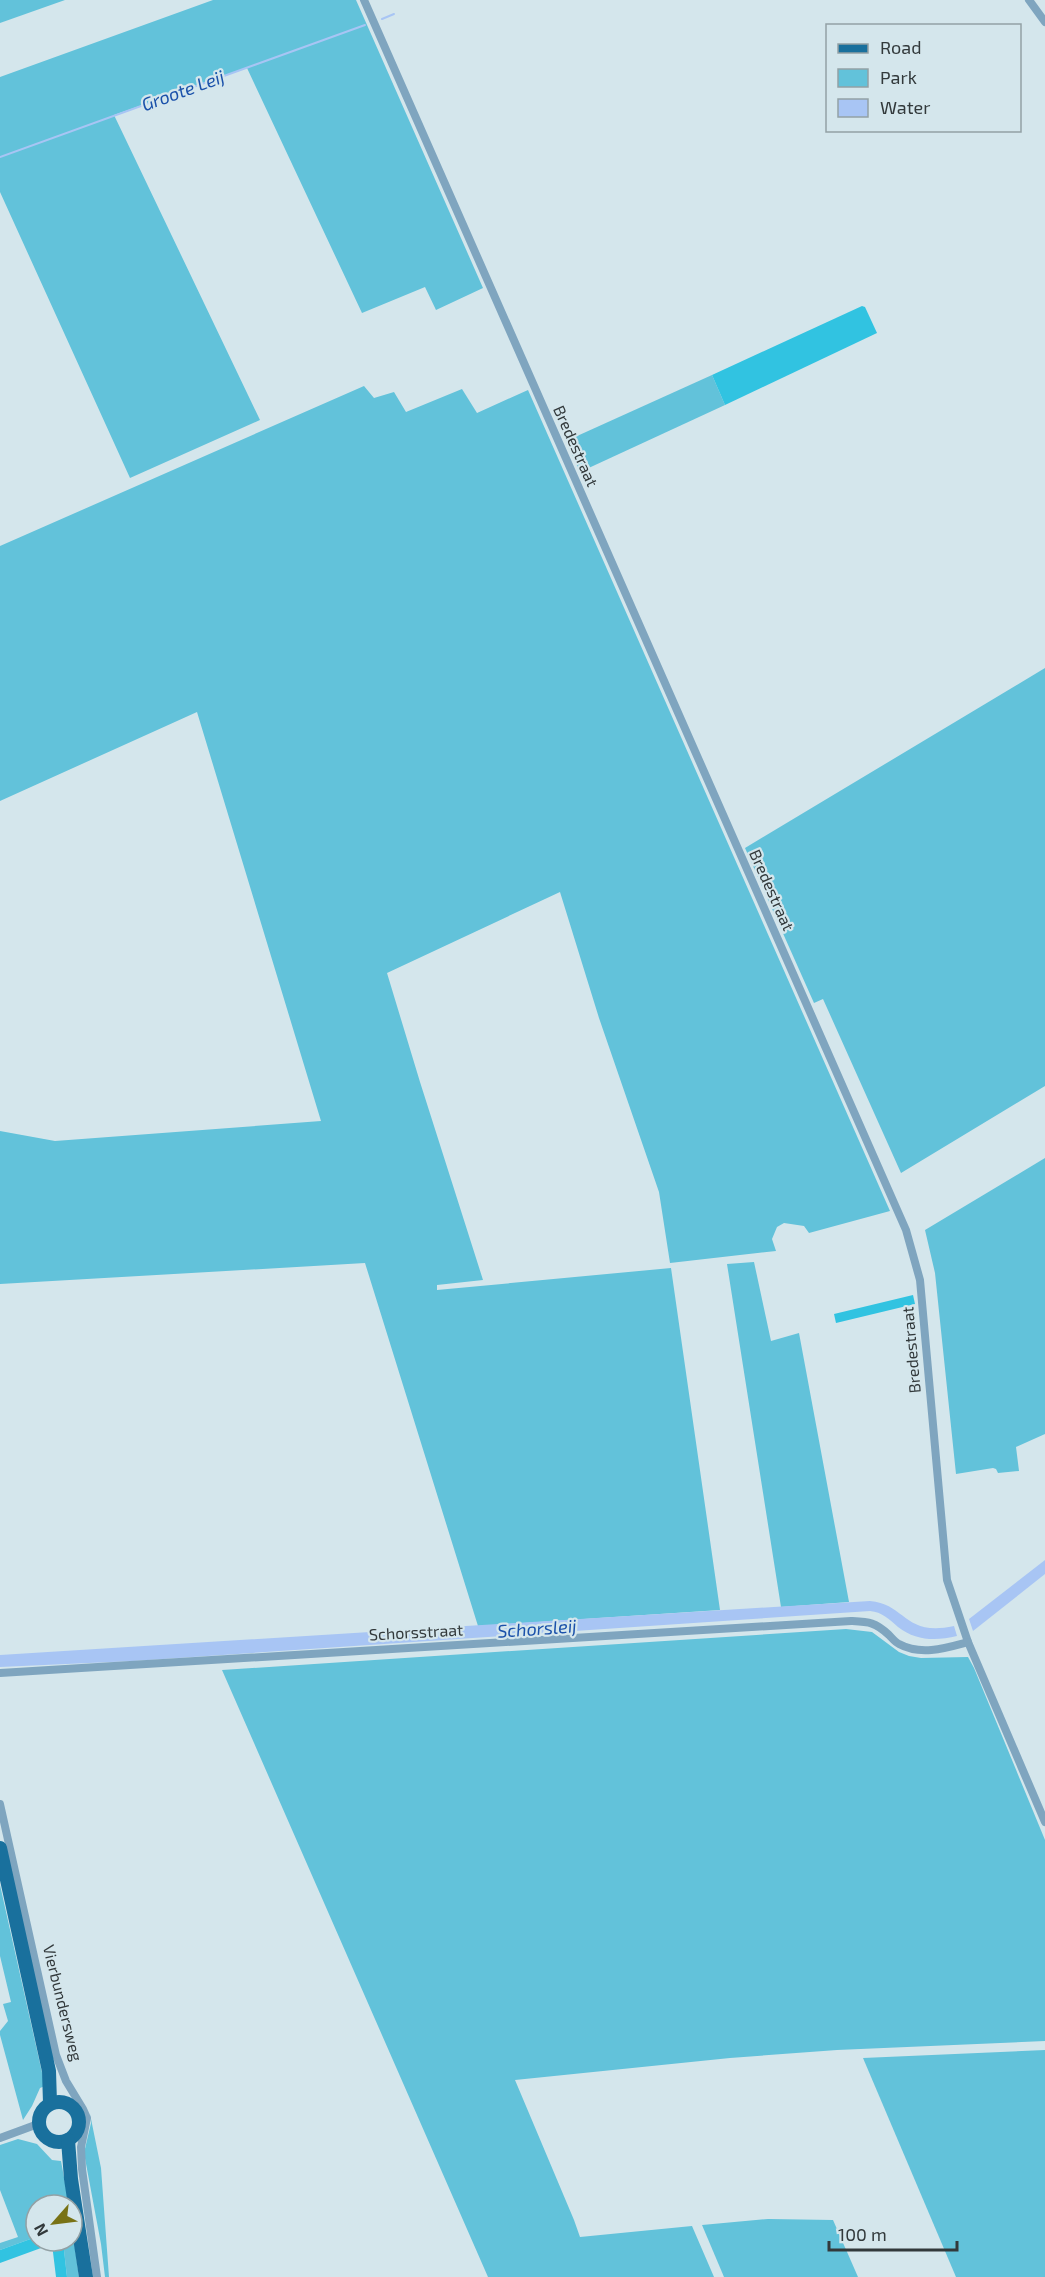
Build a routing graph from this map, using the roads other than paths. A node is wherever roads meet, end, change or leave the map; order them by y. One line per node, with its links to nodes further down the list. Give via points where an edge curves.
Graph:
1 (364, 0): 4 (street, Bredestraat, via 906,1230 920,1280 946,1580)
2 (1029, 0): 3 (street)
3 (1045, 22)
4 (968, 1642): 5 (street, Schorsstraat, via 937,1650 914,1649 898,1644 878,1624 851,1621); 7 (street, Bredestraat)
5 (0, 1673)
6 (0, 1804): 9 (street, Vierbundersweg)
7 (1045, 1822)
8 (0, 1848): 9 (main road, Vierbundersweg)
9 (17, 1905): 10 (main road, Vierbundersweg); 15 (street, Vierbundersweg, via 56,2055 87,2118 81,2147 82,2169)
10 (56, 2102): 11 (main road, via 41,2112); 13 (main road, via 74,2109 79,2122 78,2130)
11 (38, 2124): 12 (street); 13 (main road, via 45,2137)
12 (0, 2138)
13 (63, 2141): 14 (main road)
14 (86, 2277)
15 (97, 2277)

